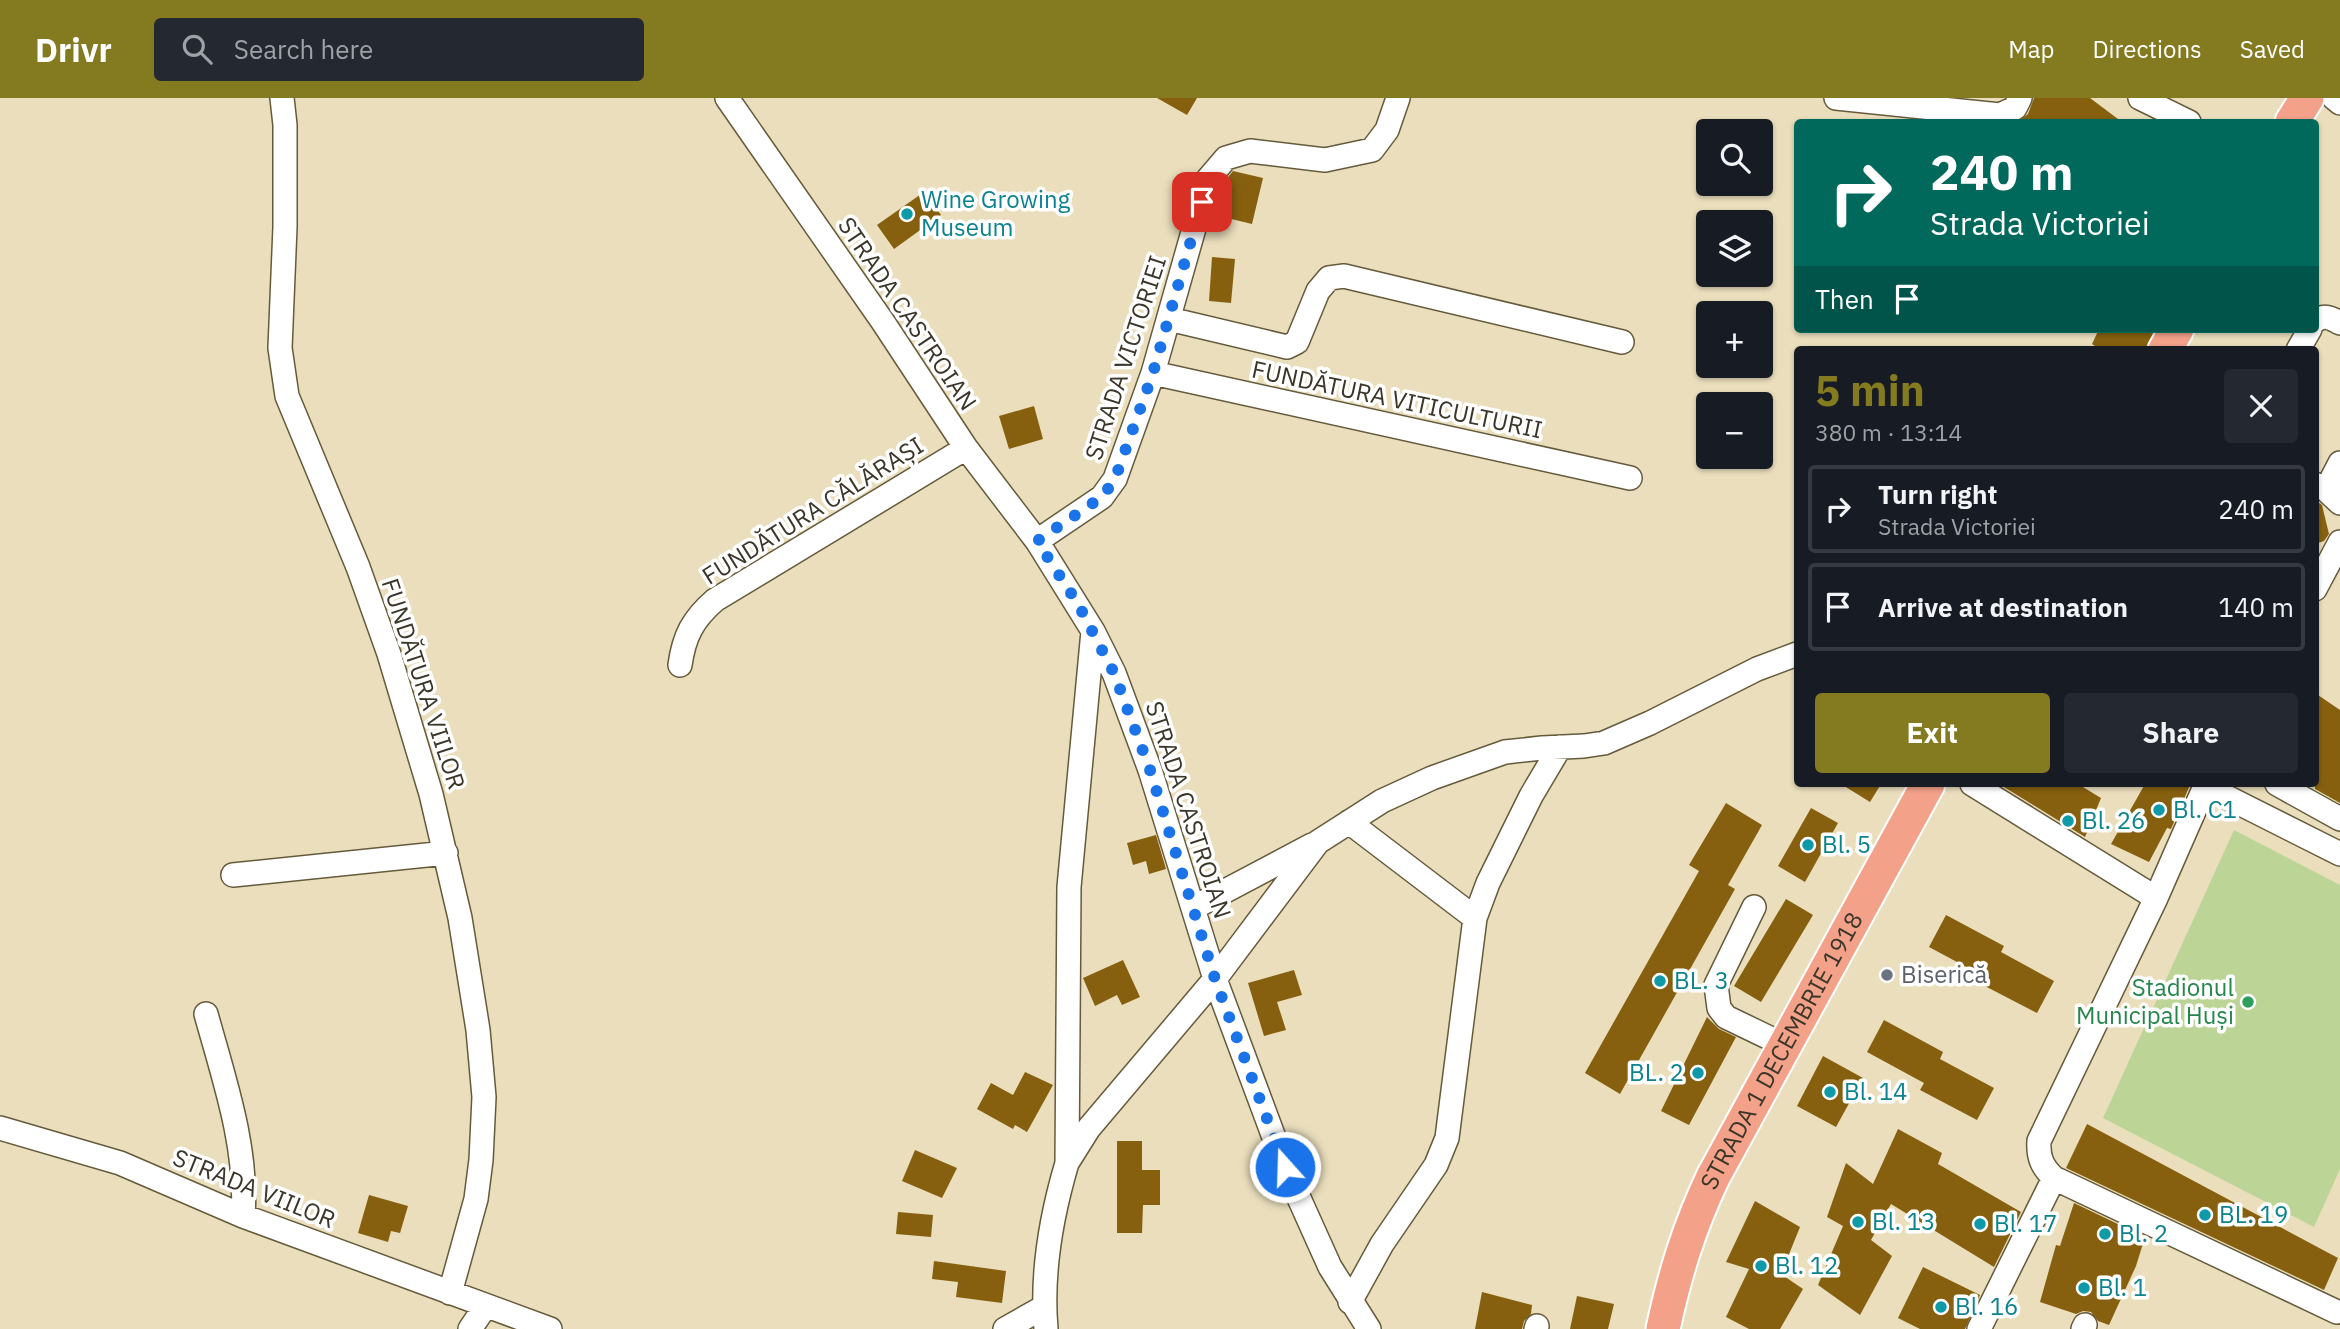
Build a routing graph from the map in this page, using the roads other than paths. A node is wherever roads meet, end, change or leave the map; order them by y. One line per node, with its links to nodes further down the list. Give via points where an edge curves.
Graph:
1 (282, 98): 34 (street, FUNDĂTURA VIILOR, via 285,227 280,348 287,396 385,642)
2 (727, 98): 15 (street, STRADA CASTROIAN)
3 (1398, 98): 10 (street, STRADA VICTORIEI, via 1387,130 1372,150 1325,160 1250,151 1226,158 1209,179)
4 (1836, 98): 5 (street, via 2000,116 2015,108)
5 (2020, 98)
6 (2140, 98): 9 (street)
7 (2334, 98): 8 (street)
8 (2340, 103)
9 (2183, 119)
10 (1169, 319): 13 (street, via 1287,346 1297,342 1318,291 1329,278 1344,276); 14 (street, STRADA VICTORIEI)
11 (2319, 319): 12 (street)
12 (2340, 323)
13 (1622, 342)
14 (1153, 373): 17 (street, FUNDĂTURA VITICULTURII); 19 (street, STRADA VICTORIEI, via 1115,479 1102,497)
15 (967, 448): 19 (street, STRADA CASTROIAN); 24 (street, FUNDĂTURA CĂLĂRAȘI, via 715,600 690,627)
16 (2340, 463): 18 (street)
17 (1630, 478)
18 (2327, 492)
19 (1037, 541): 22 (street, STRADA CASTROIAN)
20 (2340, 542): 21 (street)
21 (2319, 581)
22 (1093, 631): 39 (street, STRADA CASTROIAN, via 1130,716); 45 (street, via 1069,887)
23 (1794, 655): 25 (street, via 1628,734 1604,743)
24 (680, 665)
25 (1560, 747): 32 (street, via 1505,752 1480,760 1382,801); 40 (street, via 1531,796)
26 (1926, 787): 43 (highway, STRADA 1 DECEMBRIE 1918)
27 (1977, 787): 37 (street)
28 (2205, 787): 37 (street)
29 (2210, 787): 35 (street)
30 (2282, 787): 31 (street)
31 (2340, 819)
32 (1349, 822): 33 (street); 40 (street)
33 (1318, 842): 39 (street); 41 (street)
34 (446, 853): 36 (street); 48 (street, FUNDĂTURA VIILOR, via 476,1018 484,1097 476,1199)
35 (2340, 854)
36 (233, 875)
37 (2156, 898): 46 (street, via 2039,1141 2040,1159)
38 (1754, 907): 43 (street, via 1716,985 1719,1008 1726,1017)
39 (1193, 908): 41 (street, STRADA CASTROIAN)
40 (1475, 918): 49 (street, via 1447,1138 1436,1165 1382,1244)
41 (1215, 979): 45 (street, via 1089,1128); 49 (street, STRADA CASTROIAN, via 1285,1167)
42 (206, 1014): 47 (street, via 241,1153)
43 (1784, 1045): 57 (highway, STRADA 1 DECEMBRIE 1918, via 1692,1220)
44 (0, 1128): 47 (street, STRADA VIILOR, via 120,1163)
45 (1067, 1163): 52 (street, via 1046,1258)
46 (2054, 1178): 51 (street); 58 (street)
47 (243, 1216): 48 (street, STRADA VIILOR)
48 (450, 1293): 50 (street, STRADA VIILOR)
49 (1350, 1302): 56 (street, STRADA CASTROIAN)
50 (485, 1307): 53 (street); 54 (street, STRADA VIILOR)
51 (2336, 1315)
52 (1045, 1318): 55 (street)
53 (470, 1329)
54 (550, 1329)
55 (1005, 1329)
56 (1369, 1329)
57 (1663, 1329)
58 (1979, 1329)

